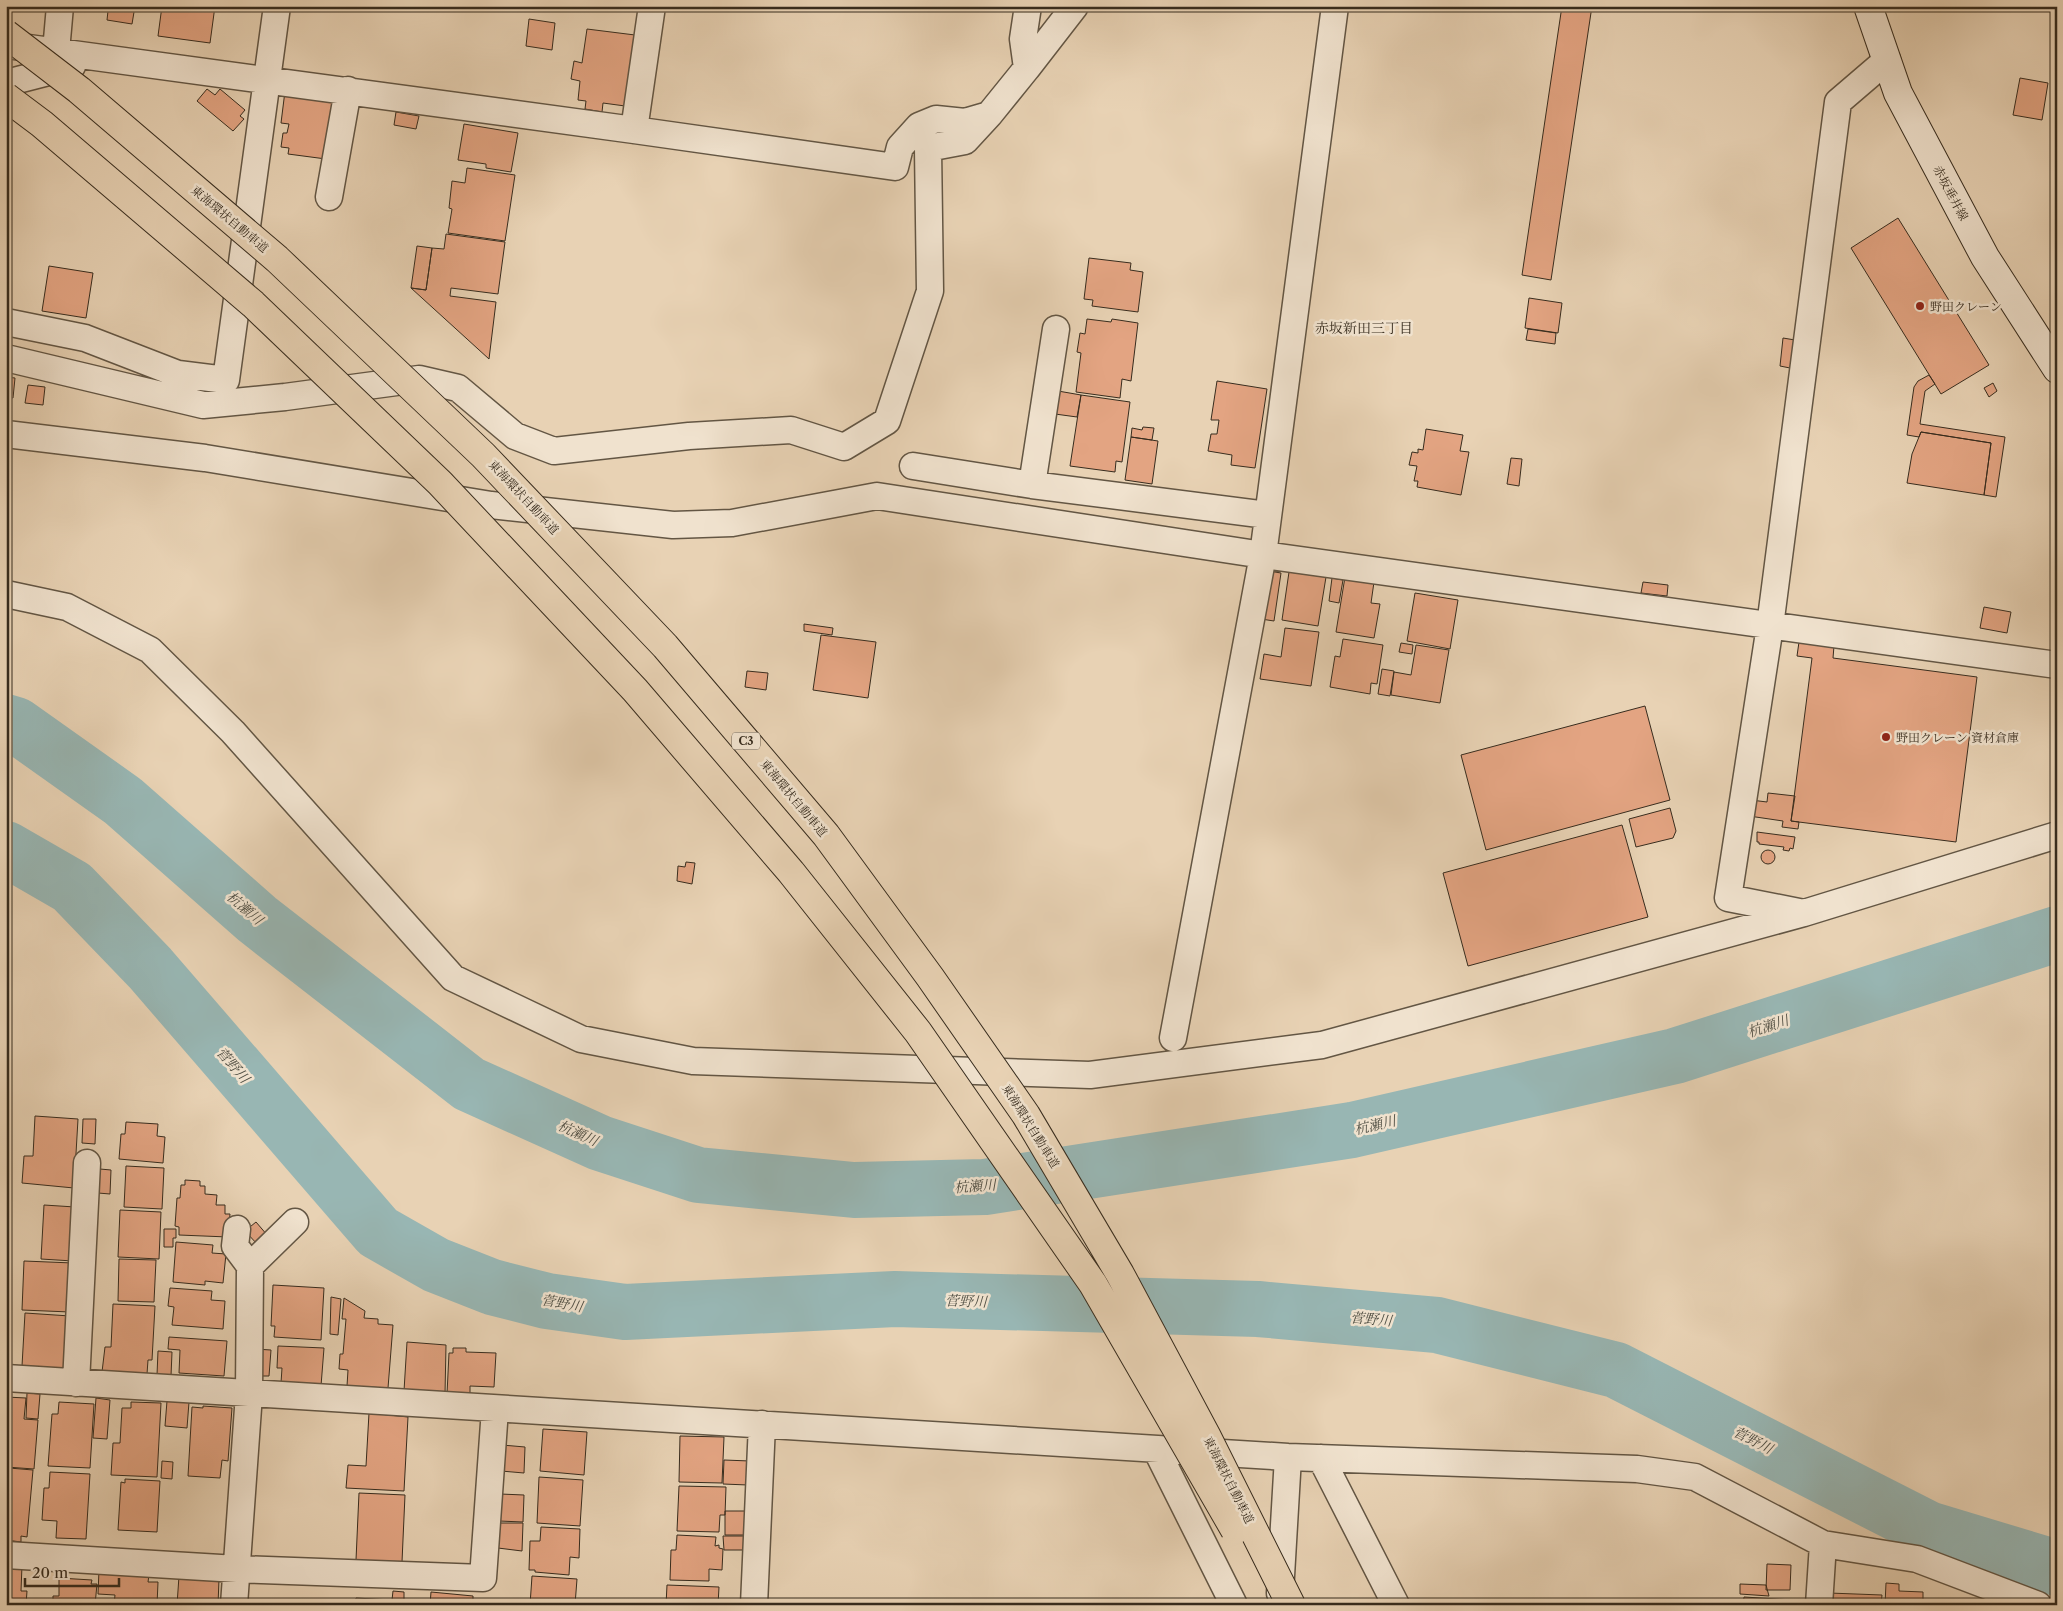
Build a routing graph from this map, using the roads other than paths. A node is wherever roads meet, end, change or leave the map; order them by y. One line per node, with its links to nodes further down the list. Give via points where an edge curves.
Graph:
1 (60, 6): 10 (street)
2 (277, 6): 14 (street)
3 (652, 6): 19 (street)
4 (1028, 6): 13 (street, via 1023,38)
5 (1075, 6): 13 (street)
6 (1335, 6): 28 (street)
7 (1868, 6): 12 (main road, 赤坂垂井線)
8 (6, 34): 55 (highway, 東海環状自動車道 / C3, bridge, via 79,90 277,259 483,455 665,646 826,835 1026,1115 1120,1274 1206,1435)
9 (6, 45): 10 (street)
10 (56, 51): 11 (street)
11 (104, 58): 14 (street); 15 (street)
12 (1887, 60): 24 (main road, 赤坂垂井線, via 1898,93 1985,257); 31 (street, via 1838,102)
13 (1027, 68): 18 (street)
14 (266, 79): 16 (street); 21 (street, via 226,380 178,374 85,338)
15 (6, 83)
16 (348, 90): 19 (street); 20 (street)
17 (6, 96): 54 (highway, 東海環状自動車道, bridge, via 253,304 440,483 635,690 791,872 918,1032 1093,1284)
18 (989, 115): 19 (street, via 965,122 936,119 919,126 900,147 895,167); 23 (street, via 966,141 928,148 930,290 886,421 844,447 791,430 689,436 554,451 514,436 458,388 419,379 285,398 203,405)
19 (634, 130)
20 (329, 197)
21 (6, 322)
22 (1056, 329): 27 (street)
23 (6, 358)
24 (2057, 369)
25 (6, 434): 29 (street, via 205,458 491,505 673,525 732,523 877,496)
26 (914, 466): 27 (street)
27 (1032, 485): 28 (street)
28 (1267, 515): 29 (street)
29 (1263, 555): 31 (street); 35 (street)
30 (6, 594): 34 (street, via 67,607 150,650 233,732 453,978 581,1039 693,1061 1090,1075 1302,1048)
31 (1770, 626): 32 (street); 34 (street, via 1728,898)
32 (2057, 665)
33 (2057, 835): 34 (street)
34 (1804, 913)
35 (1173, 1038)
36 (88, 1163): 41 (street)
37 (295, 1222): 39 (street)
38 (237, 1229): 39 (street, via 234,1246)
39 (250, 1266): 42 (street)
40 (6, 1378): 41 (street)
41 (76, 1383): 42 (street)
42 (249, 1394): 43 (street); 50 (street)
43 (495, 1409): 44 (street); 50 (street, via 483,1578)
44 (762, 1424): 45 (street); 52 (street)
45 (1156, 1449): 46 (street); 53 (street)
46 (1288, 1457): 47 (street); 54 (street)
47 (1321, 1458): 48 (street, via 1637,1469 1695,1477); 56 (street)
48 (1823, 1544): 57 (street); 58 (street, via 1917,1559)
49 (6, 1555): 50 (street)
50 (237, 1569): 51 (street)
51 (234, 1605)
52 (754, 1605)
53 (1234, 1605)
54 (1279, 1605)
55 (1291, 1605)
56 (1396, 1605)
57 (1819, 1605)
58 (2038, 1605)

